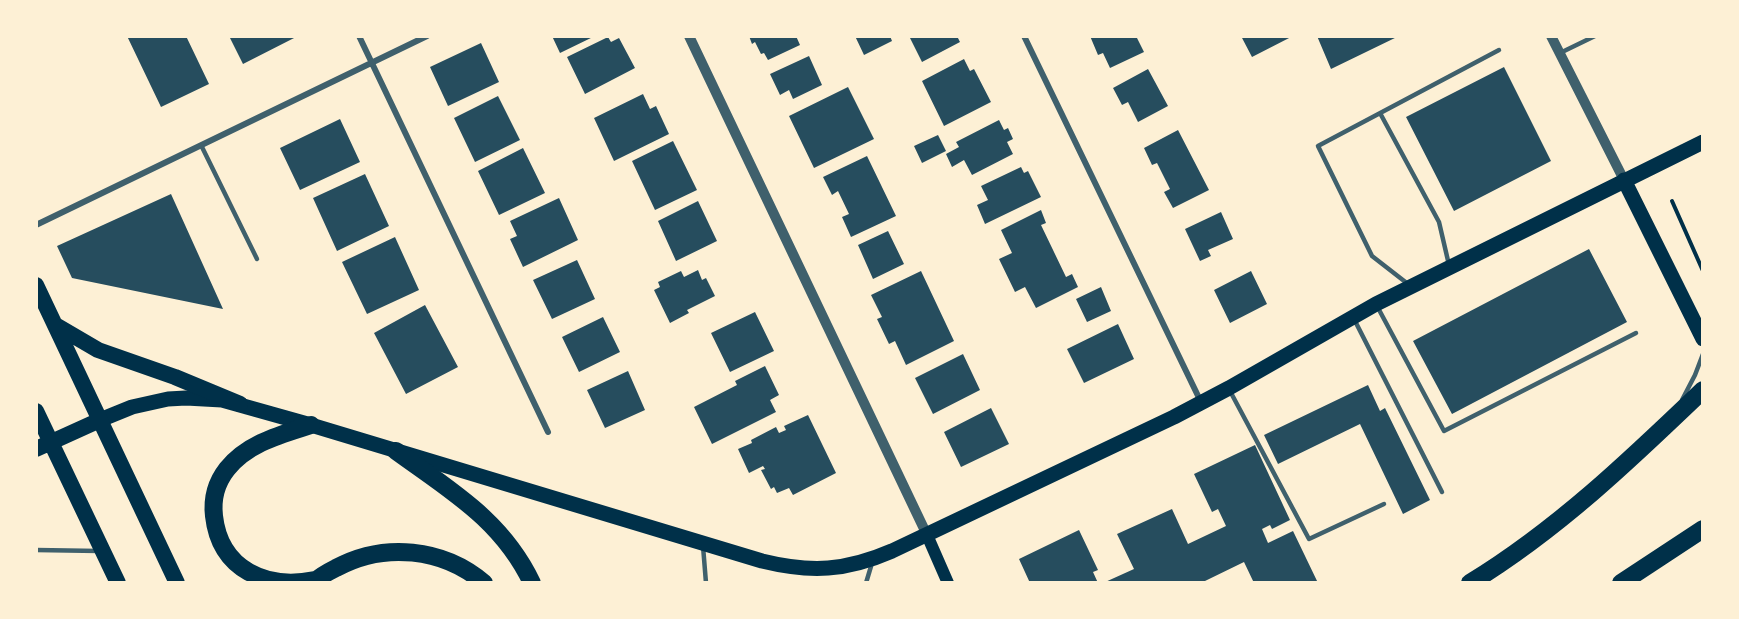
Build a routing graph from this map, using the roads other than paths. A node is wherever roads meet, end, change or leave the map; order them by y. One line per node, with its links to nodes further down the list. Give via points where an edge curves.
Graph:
1 (359, 36): 9 (street)
2 (428, 36): 9 (street)
3 (688, 36): 39 (street)
4 (1024, 36): 27 (street)
5 (1551, 36): 8 (street)
6 (1595, 36): 8 (lane)
7 (1499, 50): 10 (lane)
8 (1560, 53): 13 (street)
9 (372, 63): 12 (street); 33 (street)
10 (1380, 113): 16 (lane, via 1439,222); 18 (lane, via 1318,146 1372,256)
11 (1703, 142): 13 (main road)
12 (201, 145): 14 (street); 15 (lane)
13 (1624, 180): 16 (main road); 23 (main road)
14 (36, 225)
15 (257, 259)
16 (1449, 267): 18 (main road)
17 (36, 285): 21 (highway)
18 (1411, 286): 19 (main road)
19 (1376, 304): 20 (main road); 22 (lane, via 1444,431)
20 (1353, 317): 25 (main road); 36 (lane)
21 (55, 325): 28 (highway, via 98,350); 30 (highway)
22 (1636, 333)
23 (1703, 339)
24 (1703, 354): 31 (lane)
25 (1229, 388): 27 (main road); 37 (lane, via 1309,539)
26 (1703, 390): 31 (highway)
27 (1202, 403): 39 (main road)
28 (240, 404): 30 (main road, via 168,399); 32 (main road)
29 (36, 411): 34 (highway)
30 (100, 420): 34 (highway); 46 (highway)
31 (1670, 422): 52 (highway, via 1601,486)
32 (310, 425): 35 (main road); 44 (highway, via 266,440 241,456 218,485 213,507 221,543 242,568 274,582)
33 (548, 432)
34 (43, 445): 42 (highway)
35 (396, 451): 40 (main road); 48 (highway, via 489,521 512,547)
36 (1442, 492)
37 (1384, 504)
38 (1703, 529): 53 (highway)
39 (927, 535): 43 (main road); 51 (main road)
40 (703, 543): 43 (main road, via 762,561 810,569 854,566); 49 (lane)
41 (36, 550): 42 (lane)
42 (103, 551): 45 (highway)
43 (873, 560): 50 (lane)
44 (314, 582): 47 (highway, via 358,558 402,552 447,560)
45 (118, 583)
46 (177, 583)
47 (484, 583)
48 (532, 583)
49 (706, 583)
50 (866, 583)
51 (948, 583)
52 (1470, 583)
53 (1621, 583)

